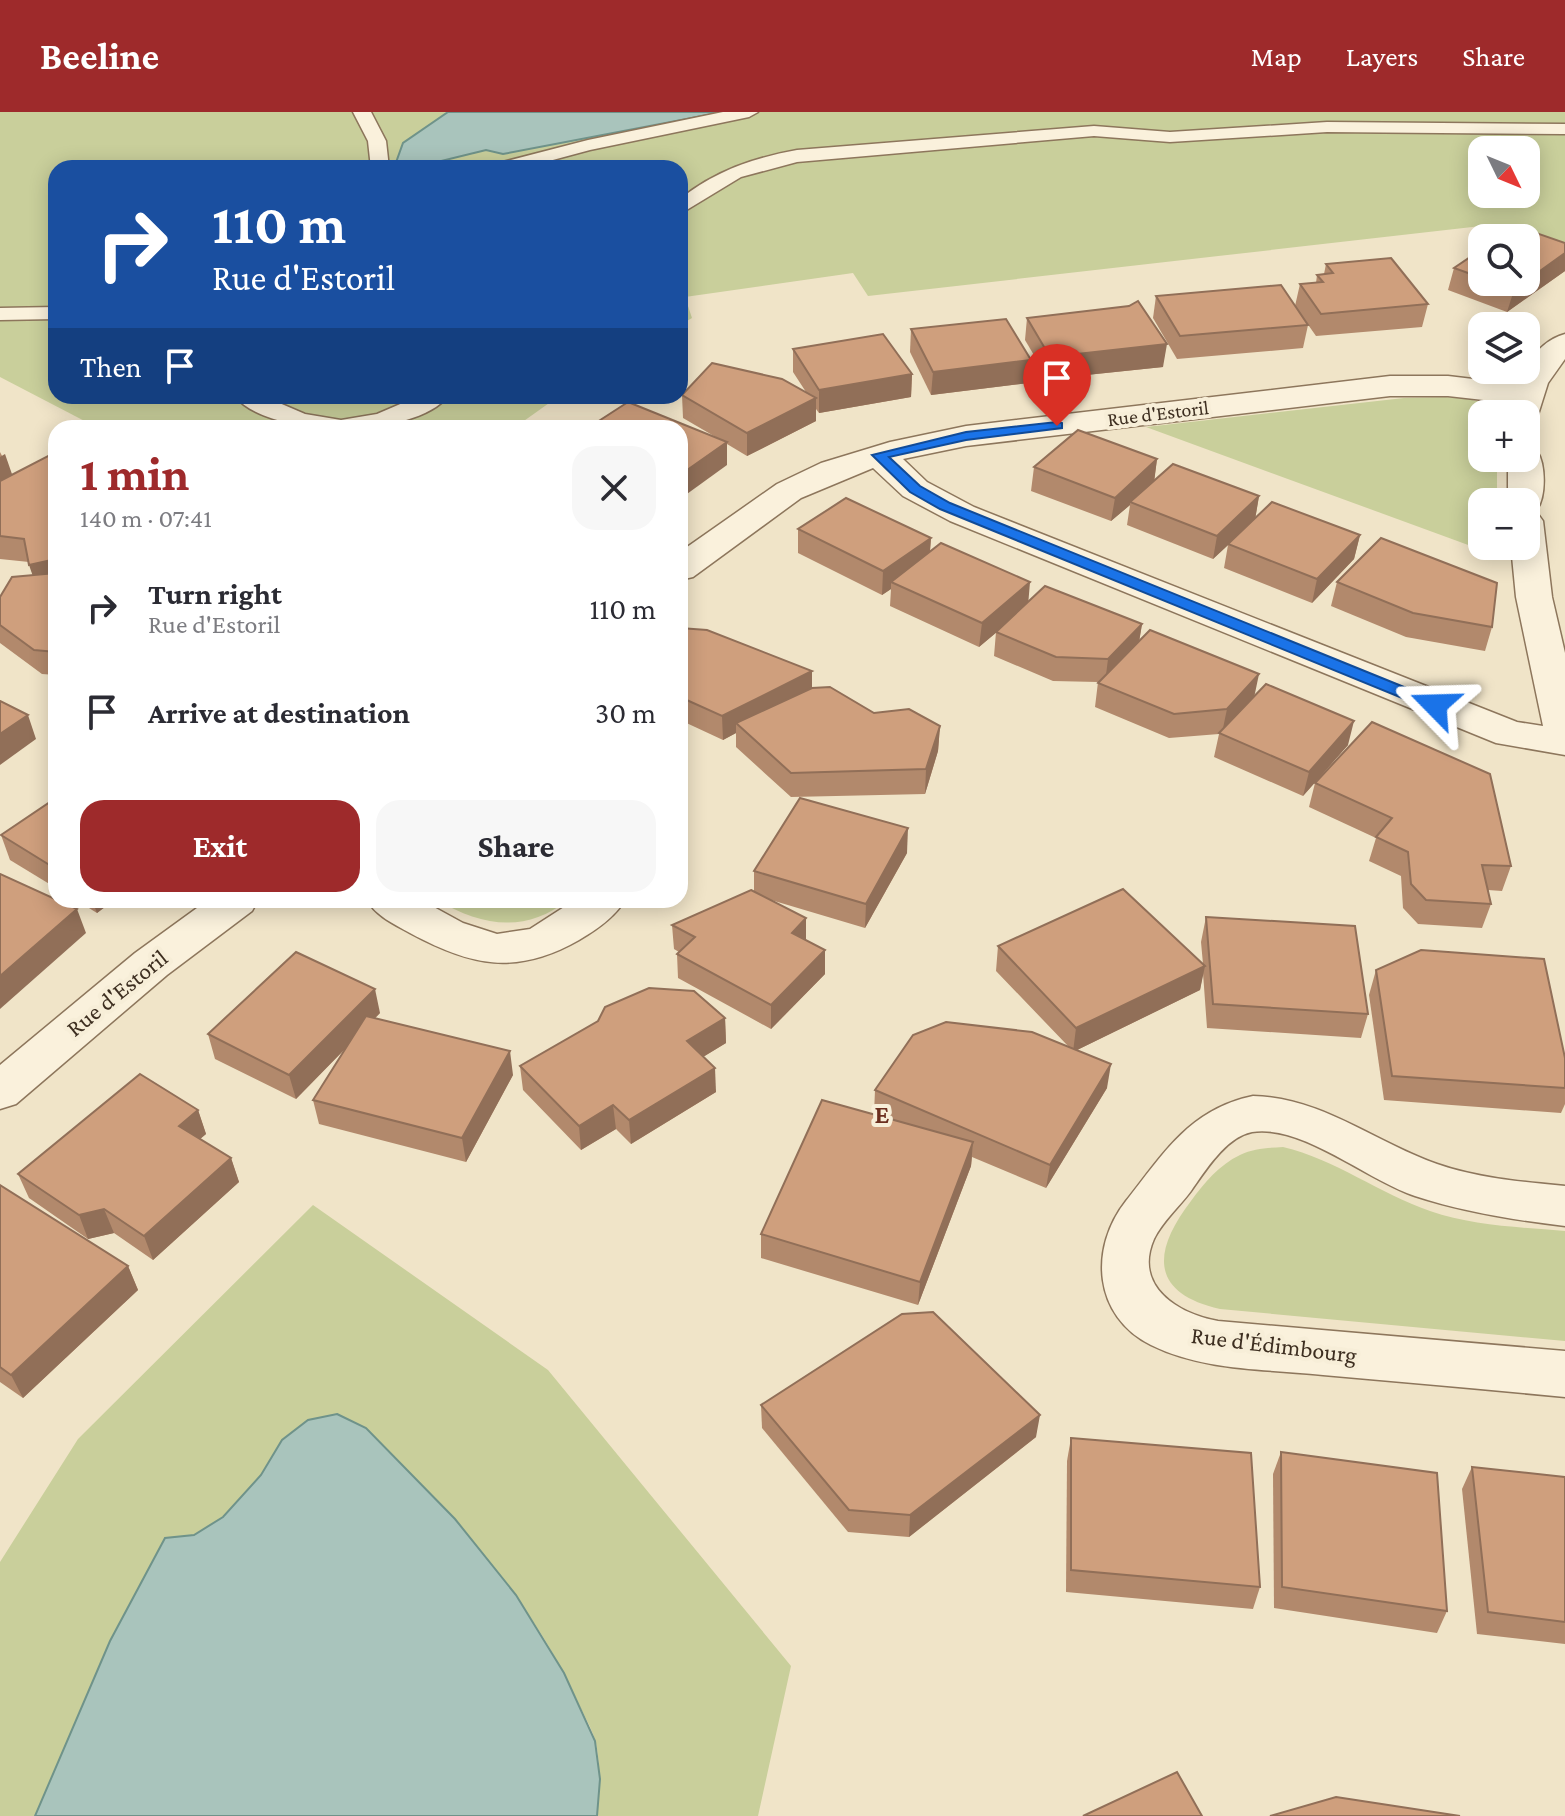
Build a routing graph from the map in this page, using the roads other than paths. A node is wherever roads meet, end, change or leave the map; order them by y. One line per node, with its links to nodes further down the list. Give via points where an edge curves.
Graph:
1 (362, 112): 4 (lane, via 377,141)
2 (749, 112): 5 (lane)
3 (1565, 129): 6 (lane, via 1327,127 1170,137 1094,131 769,160 727,174)
4 (379, 160)
5 (532, 160)
6 (688, 202)
7 (48, 313): 8 (lane)
8 (0, 314)
9 (1565, 343): 11 (street, via 1541,365)
10 (1508, 400): 16 (street, Rue d'Estoril, via 1448,386 1390,386 966,436)
11 (1527, 400)
12 (259, 404): 14 (lane)
13 (418, 404): 15 (lane)
14 (294, 420)
15 (376, 420)
16 (879, 455): 18 (street, Rue d'Estoril, via 789,491); 19 (street, via 915,489 962,514 1510,734)
17 (1530, 560): 19 (street)
18 (688, 563)
19 (1565, 740)
20 (226, 908): 23 (street, Rue d'Estoril)
21 (402, 908): 22 (street, via 454,939 507,950 555,937)
22 (593, 908)
23 (0, 1091)
24 (1565, 1206): 25 (street, Rue d'Édimbourg, via 1504,1199 1428,1181 1306,1123 1250,1114 1203,1139 1134,1229 1125,1252 1125,1277 1138,1302 1159,1324 1185,1337)
25 (1565, 1374)

